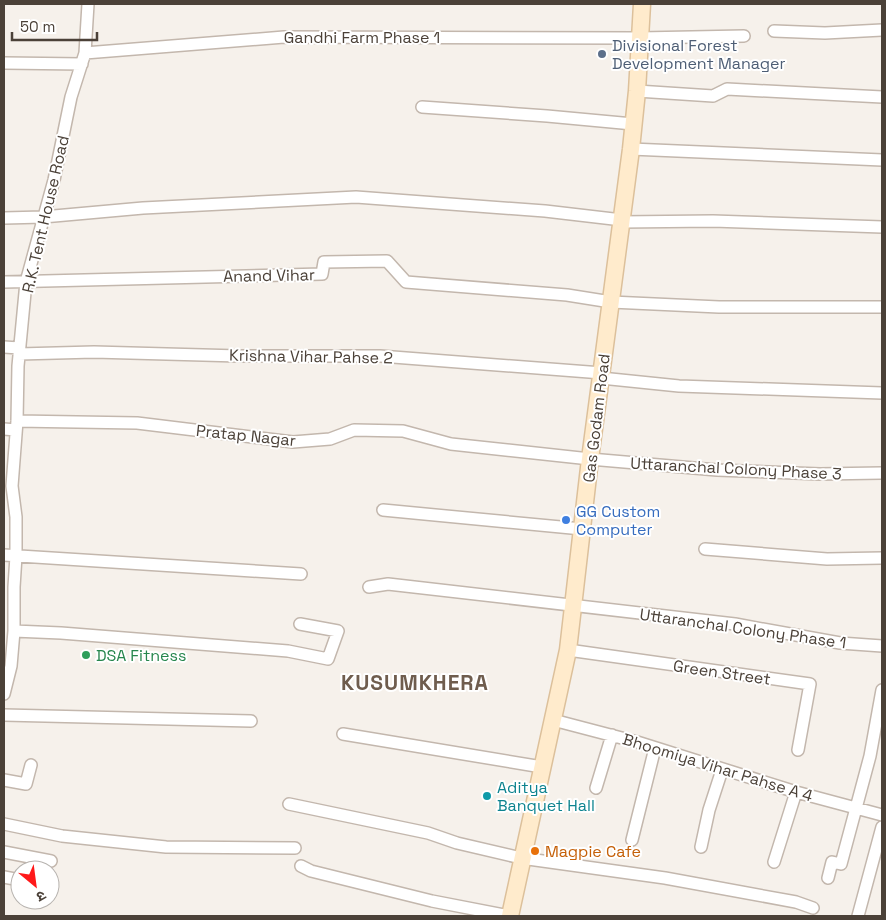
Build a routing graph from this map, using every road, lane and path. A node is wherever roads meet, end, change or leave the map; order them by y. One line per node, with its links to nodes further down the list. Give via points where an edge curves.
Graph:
1 (88, 4): 7 (street, R.K. Tent House Road)
2 (642, 4): 6 (main road, Gas Godam Road)
3 (882, 30): 4 (street)
4 (774, 31)
5 (744, 36): 6 (street, Gandhi Farm Phase 1)
6 (640, 38): 7 (street, Gandhi Farm Phase 1, via 284,36); 9 (main road, Gas Godam Road)
7 (84, 58): 8 (street, Gandhi Farm Phase 1); 15 (street, R.K. Tent House Road, via 71,97)
8 (4, 63)
9 (637, 91): 10 (street, via 713,96 727,89); 12 (main road, Gas Godam Road)
10 (882, 98)
11 (422, 107): 12 (street)
12 (633, 124): 13 (main road, Gas Godam Road)
13 (630, 149): 14 (street); 17 (main road, Gas Godam Road)
14 (882, 160)
15 (43, 217): 16 (street); 17 (street, via 143,208 356,197 545,211); 20 (street, R.K. Tent House Road)
16 (4, 218)
17 (622, 221): 18 (street); 21 (main road, Gas Godam Road)
18 (882, 227)
19 (4, 282): 20 (street)
20 (26, 282): 21 (street, Anand Vihar, via 322,274 324,262 387,261 406,282 567,295); 24 (street, R.K. Tent House Road)
21 (611, 302): 22 (street, via 718,307); 25 (main road, Gas Godam Road)
22 (882, 307)
23 (4, 347): 24 (street, Krishna Vihar Pahse 2)
24 (19, 351): 25 (street, Krishna Vihar Pahse 2, via 380,356); 27 (street, R.K. Tent House Road)
25 (601, 375): 26 (street, Krishna Vihar Pahse 2, via 679,386); 29 (main road, Gas Godam Road)
26 (882, 393)
27 (17, 425): 28 (street, Pratap Nagar); 29 (street, Pratap Nagar, via 137,423 293,442 330,439 354,430 403,431 451,444); 31 (street, R.K. Tent House Road)
28 (4, 429)
29 (590, 459): 30 (street, Uttaranchal Colony Phase 3, via 717,470); 33 (main road, Gas Godam Road)
30 (882, 473)
31 (8, 485): 36 (street, R.K. Tent House Road, via 16,518)
32 (383, 510): 33 (street)
33 (582, 529): 40 (main road, Gas Godam Road)
34 (706, 549): 37 (street, via 827,559)
35 (4, 555): 36 (street)
36 (16, 556): 38 (street); 42 (street, R.K. Tent House Road)
37 (882, 558)
38 (302, 574)
39 (369, 586): 40 (street, Uttaranchal Colony Phase 1, via 388,584)
40 (573, 606): 43 (street, Uttaranchal Colony Phase 1, via 735,624 840,643); 44 (main road, Gas Godam Road)
41 (300, 624): 42 (street, via 338,631 328,658 288,651 61,633)
42 (11, 625): 46 (street, R.K. Tent House Road, via 11,666)
43 (882, 646)
44 (568, 650): 48 (main road, Gas Godam Road); 53 (street, Green Street, via 810,684)
45 (882, 690): 61 (street)
46 (4, 694)
47 (4, 715): 49 (street)
48 (553, 720): 51 (street, Bhoomiya Vihar Pahse A 4); 55 (main road, Gas Godam Road)
49 (251, 721)
50 (343, 734): 55 (street)
51 (612, 735): 52 (street, Bhoomiya Vihar Pahse A 4); 58 (street)
52 (655, 748): 56 (street, Bhoomiya Vihar Pahse A 4); 65 (street)
53 (798, 750)
54 (31, 765): 57 (street, via 26,784)
55 (542, 768): 69 (main road, Gas Godam Road)
56 (722, 770): 59 (street, Bhoomiya Vihar Pahse A 4); 67 (street)
57 (4, 780)
58 (596, 788)
59 (796, 792): 61 (street, Bhoomiya Vihar Pahse A 4); 71 (street)
60 (289, 804): 69 (street, via 428,833)
61 (856, 809): 62 (street, Bhoomiya Vihar Pahse A 4); 73 (street, via 841,864 832,862)
62 (882, 815)
63 (4, 824): 66 (street, via 62,836 166,848)
64 (882, 827): 76 (street)
65 (632, 840)
66 (295, 848)
67 (701, 848)
68 (4, 852): 70 (street)
69 (521, 858): 74 (street, via 665,878 796,902); 75 (main road, Gas Godam Road)
70 (47, 860)
71 (774, 862)
72 (301, 866): 75 (street, via 432,901)
73 (828, 878)
74 (813, 908)
75 (509, 916)
76 (858, 916)

